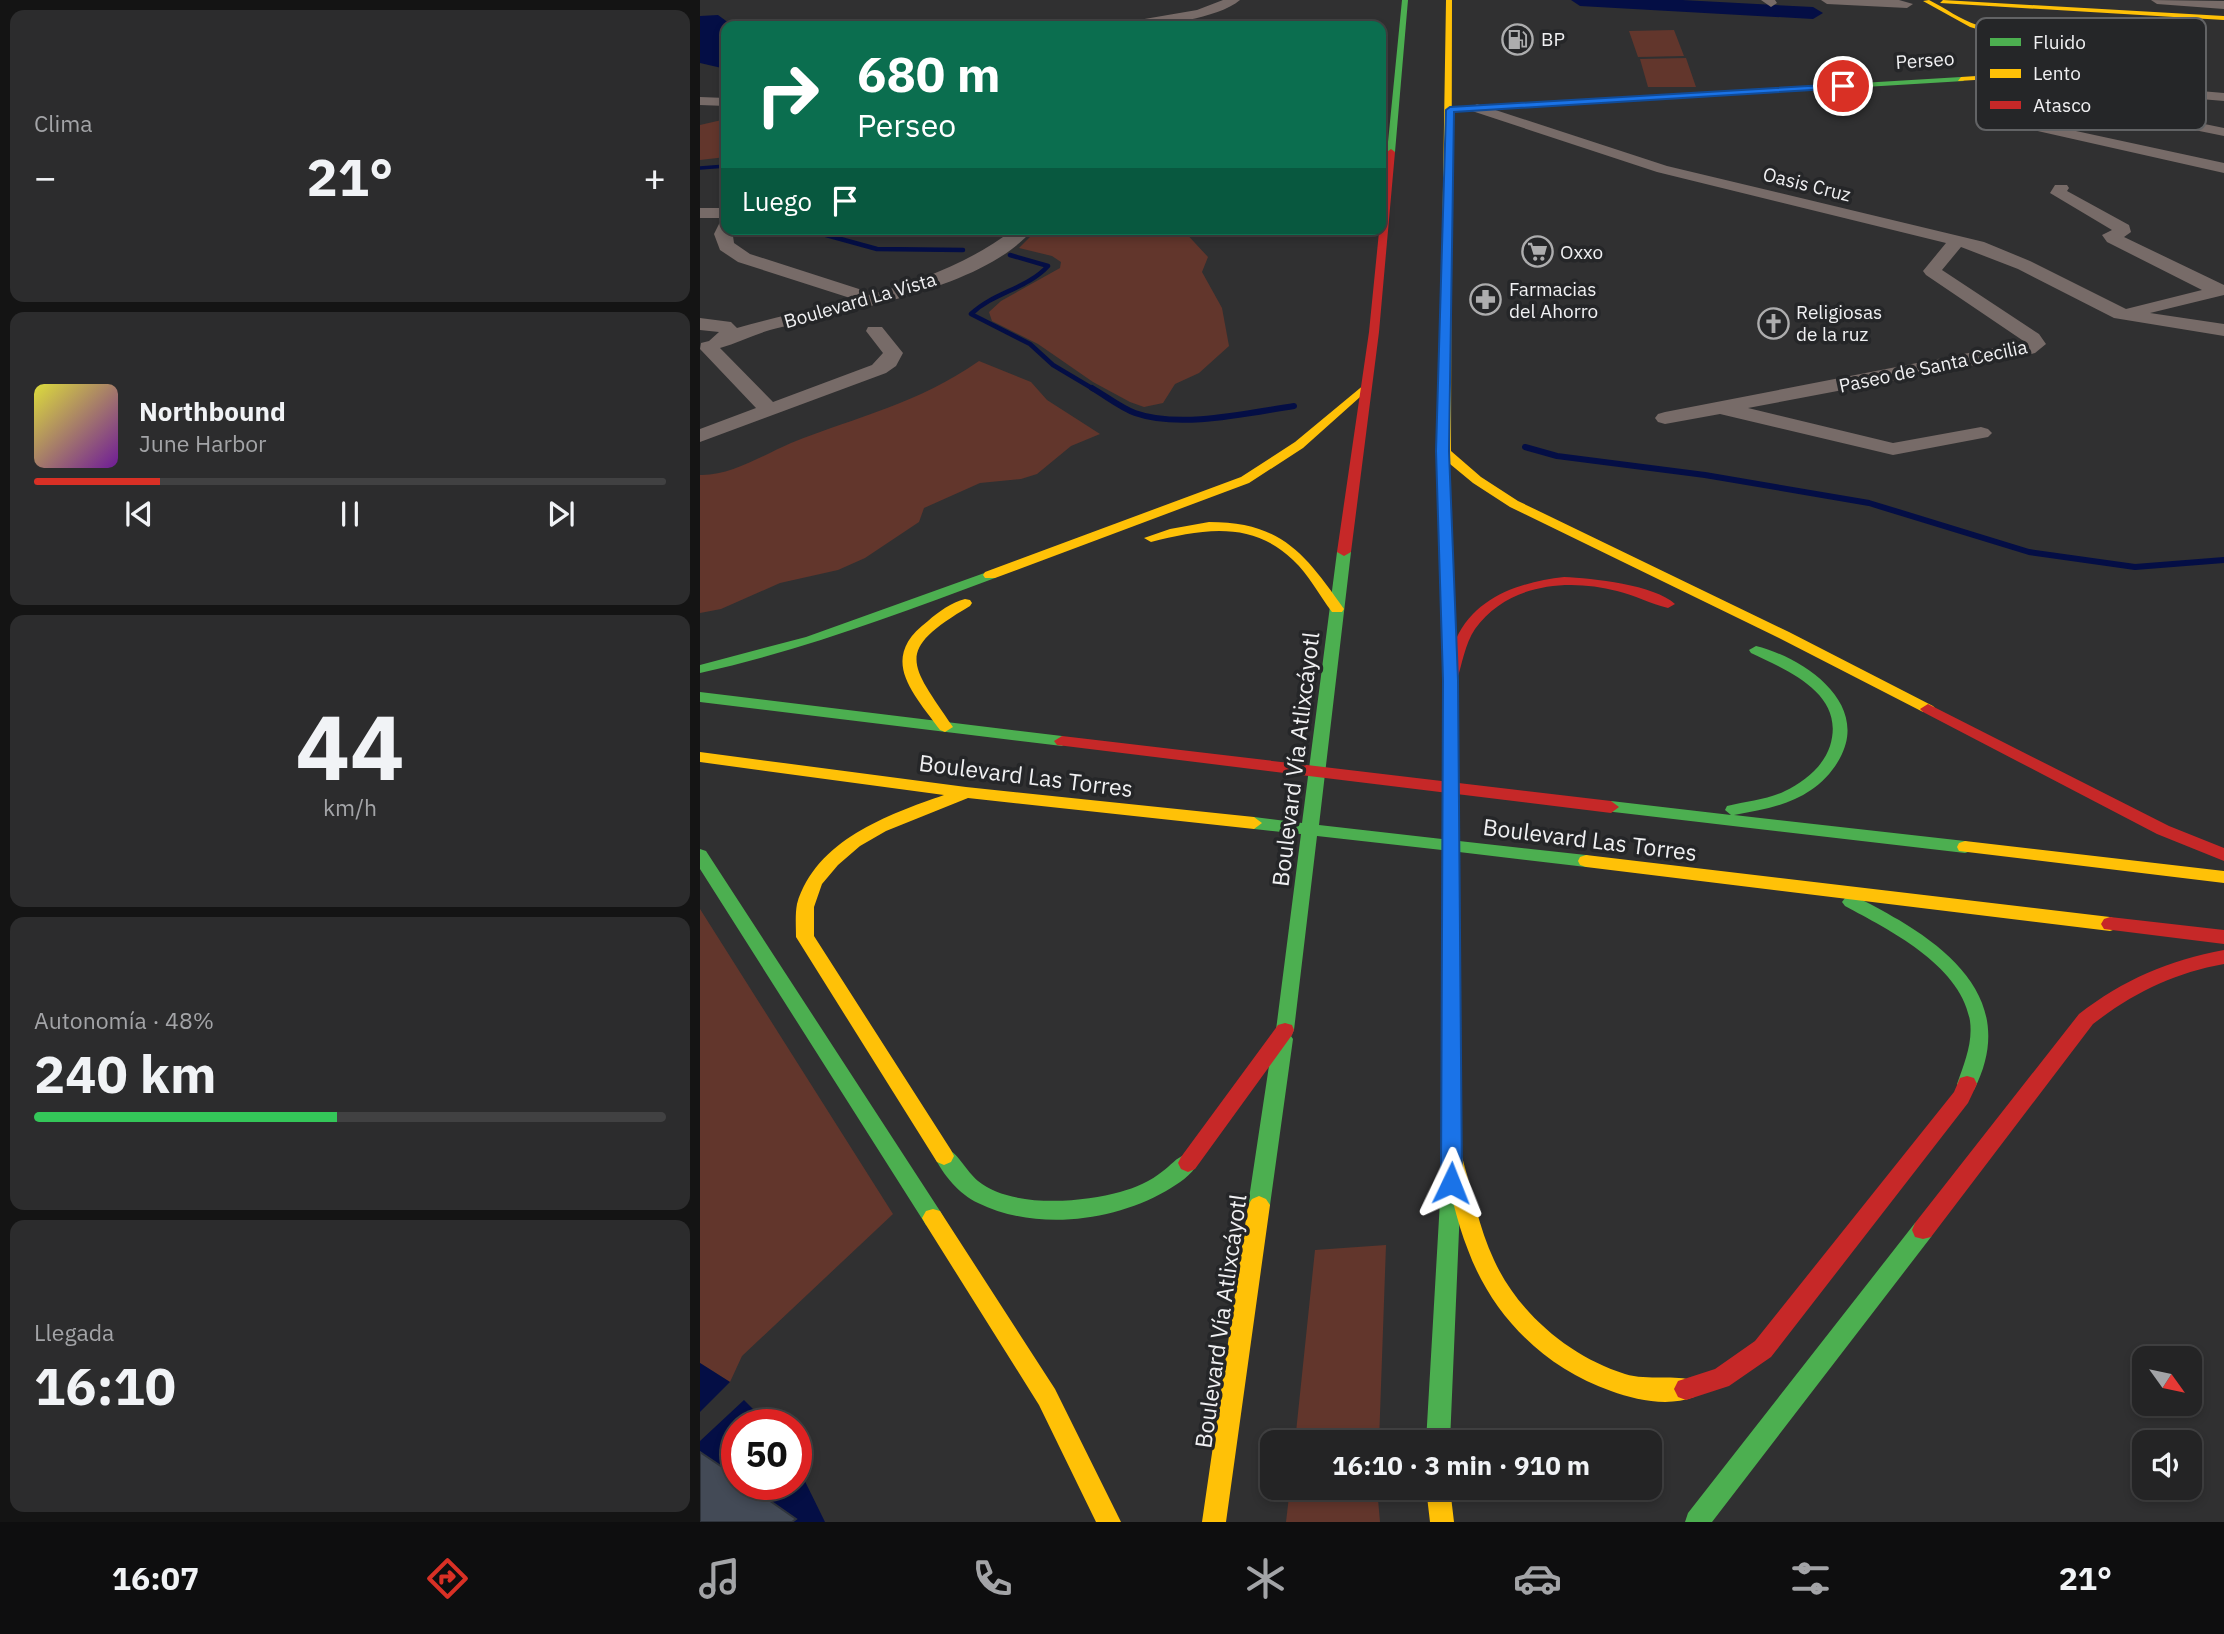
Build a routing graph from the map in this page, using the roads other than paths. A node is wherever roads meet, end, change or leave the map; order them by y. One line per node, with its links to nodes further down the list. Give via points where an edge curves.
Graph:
1 (1405, 0): 30 (main road, Boulevard Vía Atlixcáyotl)
2 (1449, 0): 24 (main road)
3 (1827, 0): 7 (street)
4 (2157, 0): 8 (street)
5 (1924, 1): 11 (main road); 17 (main road, Perseo)
6 (1239, 2): 15 (street); 16 (street, via 1213,16)
7 (1906, 2)
8 (2224, 5)
9 (2052, 18): 10 (main road, via 2075,13)
10 (2181, 18)
11 (2192, 18)
12 (2206, 19): 14 (main road)
13 (2206, 19): 14 (main road)
14 (2224, 20)
15 (1158, 21)
16 (1190, 21)
17 (1976, 26)
18 (1976, 77): 23 (main road, Perseo)
19 (2206, 95): 20 (street)
20 (2224, 97)
21 (700, 101): 22 (street)
22 (721, 102)
23 (1477, 108): 24 (main road, Perseo); 37 (street, Oasis Cruz, via 1662,169)
24 (1450, 110): 52 (main road)
25 (2206, 128): 27 (street)
26 (2052, 130): 28 (street)
27 (2224, 132)
28 (2224, 168)
29 (2062, 188): 38 (street, via 2058,193 2123,229 2110,235 2113,238)
30 (1386, 203)
31 (700, 213): 32 (street)
32 (721, 213)
33 (723, 235): 39 (street, via 732,251 744,258)
34 (990, 235): 39 (street, Boulevard La Vista, via 951,259)
35 (1017, 235): 43 (street, Boulevard La Vista, via 987,256 914,287)
36 (1383, 235): 46 (main road, Boulevard Vía Atlixcáyotl)
37 (1957, 241): 40 (street, Oasis Cruz, via 2000,254); 47 (street, Paseo de Santa Cecilia, via 1932,271 2036,344)
38 (2222, 290): 40 (street)
39 (853, 293): 43 (street, Boulevard La Vista)
40 (2121, 314): 42 (street, Oasis Cruz)
41 (700, 324): 43 (street)
42 (2224, 330)
43 (725, 331): 45 (street)
44 (875, 331): 48 (street, via 893,354 889,362)
45 (704, 348): 48 (street)
46 (1365, 387): 55 (main road, Boulevard Vía Atlixcáyotl); 58 (main road, via 1303,445 1235,485 836,631)
47 (1718, 408): 49 (street, Paseo de Santa Cecilia); 50 (street, via 1893,449)
48 (769, 410): 51 (street)
49 (1665, 418)
50 (1981, 433)
51 (700, 436)
52 (1443, 451): 59 (main road); 66 (main road, via 1514,504 1784,635 2163,830)
53 (1132, 545): 55 (main road, via 1202,527 1253,528 1269,534 1297,556)
54 (981, 597): 61 (main road, via 922,627 910,643 905,661 916,689)
55 (1337, 609): 71 (main road, Boulevard Vía Atlixcáyotl)
56 (1680, 610): 59 (main road, via 1611,583 1567,580 1523,588 1503,596 1471,624)
57 (1738, 640): 64 (main road, via 1817,684 1840,712 1843,730 1829,766 1798,792)
58 (700, 669)
59 (1450, 680): 72 (main road)
60 (700, 697): 61 (main road, Boulevard Las Torres)
61 (945, 727): 64 (main road, Boulevard Las Torres)
62 (700, 757): 63 (main road, Boulevard Las Torres)
63 (966, 792): 68 (main road, Boulevard Las Torres, via 1527,853); 71 (main road, via 912,813 848,847 813,881 802,911 805,937 955,1173 989,1199 1061,1212 1144,1194 1182,1169 1199,1151)
64 (1705, 816): 67 (main road, Boulevard Las Torres)
65 (700, 855): 75 (main road, via 1047,1397)
66 (2224, 855)
67 (2224, 877)
68 (1830, 892): 69 (main road, Boulevard Las Torres); 72 (main road, via 1912,935 1961,976 1976,1001 1982,1052 1961,1097 1763,1349 1737,1370 1705,1385 1666,1392 1625,1387 1588,1372 1557,1351 1514,1309 1487,1270)
69 (2224, 937)
70 (2224, 957): 78 (main road, via 2150,975 2116,994 2086,1019)
71 (1285, 1030): 76 (main road, Boulevard Vía Atlixcáyotl)
72 (1452, 1157): 73 (main road)
73 (1439, 1430)
74 (1439, 1500): 77 (main road)
75 (1109, 1522)
76 (1214, 1522)
77 (1442, 1522)
78 (1697, 1522)

